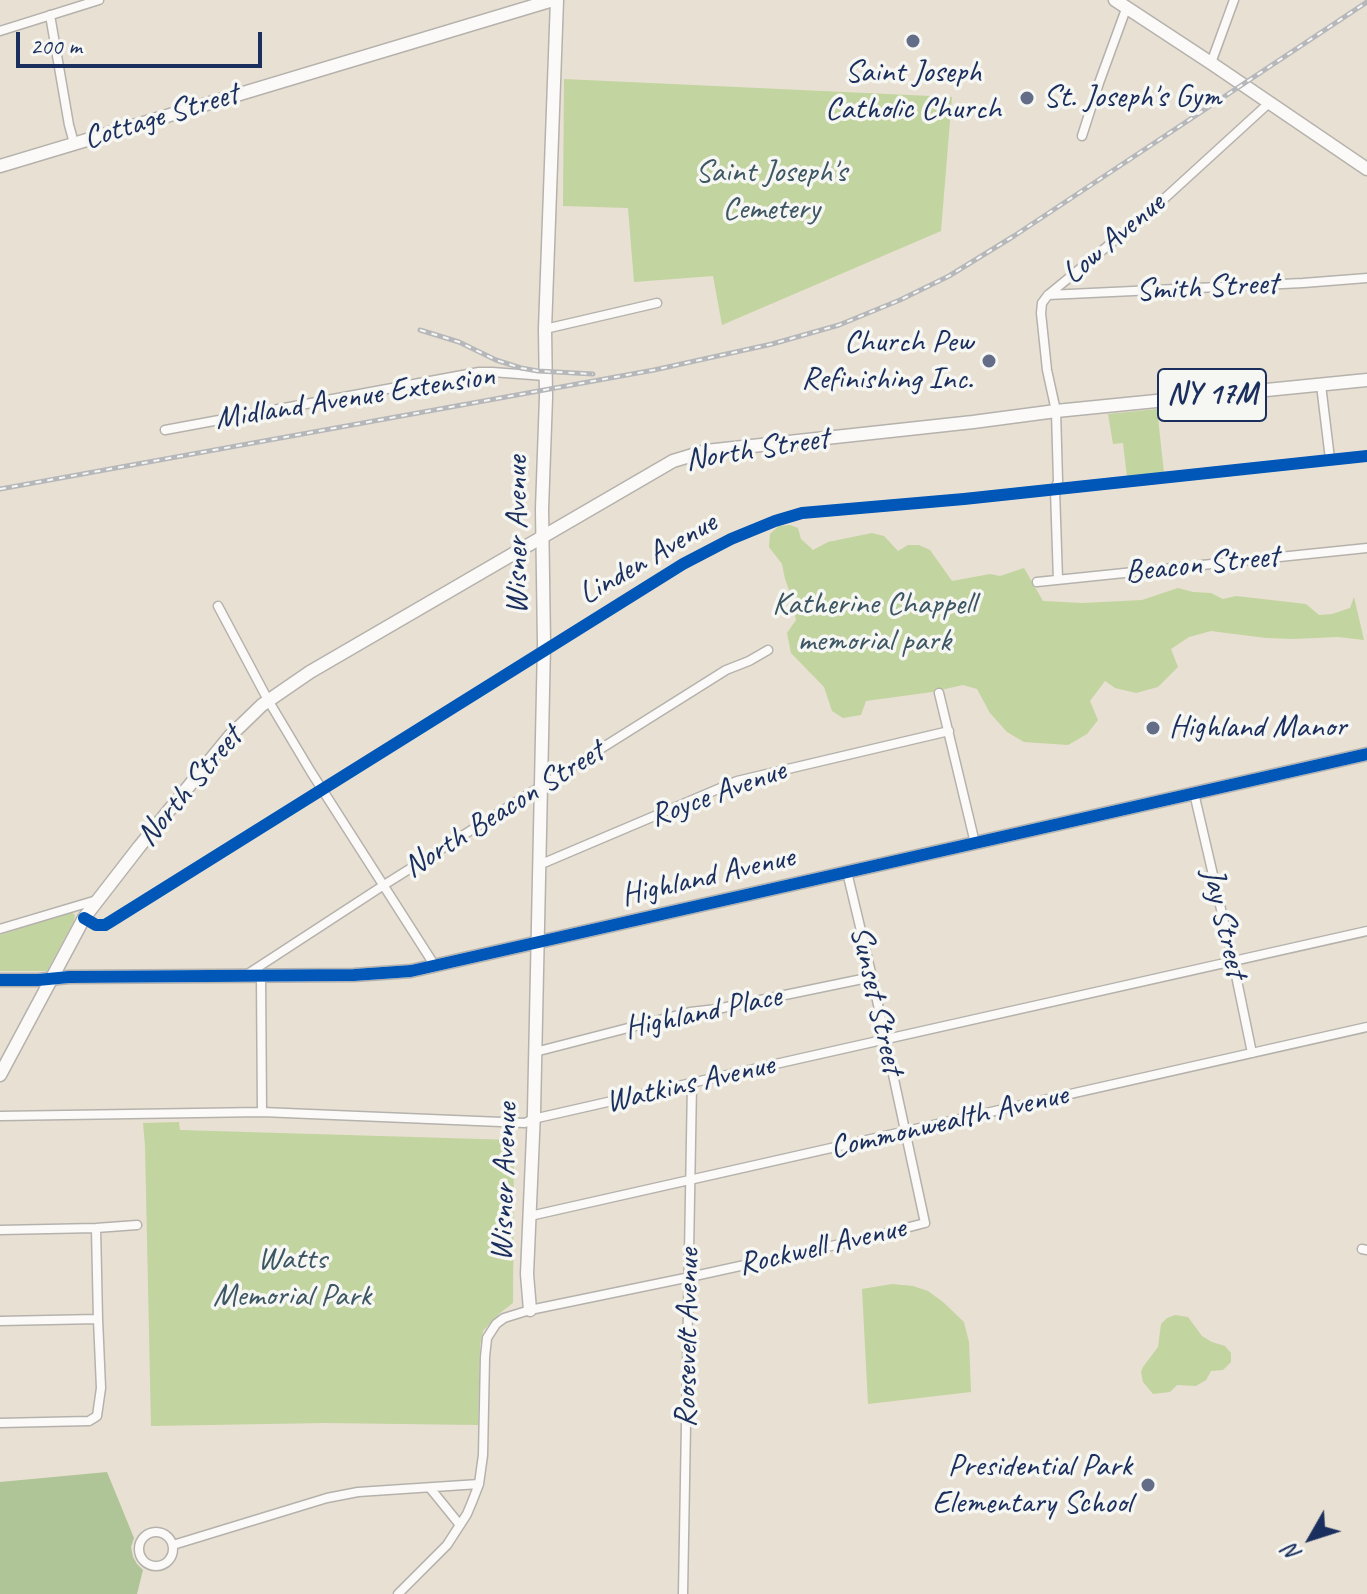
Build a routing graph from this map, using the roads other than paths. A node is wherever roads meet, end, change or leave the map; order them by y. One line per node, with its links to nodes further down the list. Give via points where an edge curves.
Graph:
1 (99, 0): 6 (street)
2 (555, 0): 11 (street, Cottage Street); 17 (street, Wisner Avenue)
3 (1115, 0): 5 (street)
4 (1234, 0): 8 (street)
5 (1126, 9): 8 (street); 10 (street)
6 (50, 15): 7 (street); 11 (street)
7 (0, 31)
8 (1211, 63): 9 (street)
9 (1269, 103): 13 (street); 15 (street, Low Avenue)
10 (1082, 136)
11 (74, 143): 12 (street, Cottage Street)
12 (0, 166)
13 (1367, 169)
14 (1367, 278): 15 (street, Smith Street)
15 (1048, 295): 21 (street, Low Avenue, via 1041,313)
16 (657, 303): 17 (street)
17 (545, 329): 18 (street, Wisner Avenue)
18 (545, 376): 22 (street, Midland Avenue Extension, via 479,372); 26 (street, Wisner Avenue)
19 (1367, 380): 20 (street, North Street / NY 17M)
20 (1321, 385): 21 (street, North Street / NY 17M); 24 (street)
21 (1056, 411): 25 (street, Low Avenue); 26 (street, North Street / NY 17M, via 706,451 673,461)
22 (165, 430)
23 (1367, 456): 24 (street, Linden Avenue)
24 (1330, 459): 25 (street, Linden Avenue)
25 (1055, 490): 28 (street, Low Avenue); 32 (street, Linden Avenue, via 802,513 775,521 683,564)
26 (542, 536): 32 (street, Wisner Avenue); 34 (street, North Street / NY 17M)
27 (1367, 548): 28 (street, Beacon Street)
28 (1058, 580): 29 (street, Beacon Street)
29 (1037, 582)
30 (218, 606): 34 (street)
31 (768, 650): 37 (street, North Beacon Street, via 726,670)
32 (543, 651): 37 (street, Wisner Avenue); 38 (street, Linden Avenue)
33 (939, 693): 35 (street)
34 (268, 700): 38 (street); 44 (street, North Street / NY 17M, via 230,736)
35 (949, 731): 40 (street); 41 (street, Royce Avenue, via 737,781)
36 (1367, 754): 39 (street, Highland Avenue)
37 (541, 787): 41 (street, Wisner Avenue); 43 (street, North Beacon Street)
38 (323, 790): 43 (street); 45 (street, Linden Avenue, via 105,925)
39 (1194, 793): 40 (street, Highland Avenue); 49 (street, Jay Street)
40 (975, 843): 42 (street, Highland Avenue)
41 (539, 865): 48 (street, Wisner Avenue)
42 (847, 872): 48 (street, Highland Avenue); 53 (street, Sunset Street)
43 (384, 885): 50 (street); 51 (street, North Beacon Street)
44 (101, 895): 45 (street, NY 17M); 46 (street)
45 (84, 918): 54 (street, NY 17M)
46 (0, 929)
47 (1367, 931): 49 (street, Watkins Avenue)
48 (536, 943): 50 (street, Highland Avenue); 58 (street, Wisner Avenue)
49 (1233, 961): 57 (street, Watkins Avenue); 59 (street, Jay Street)
50 (435, 966): 52 (street, Highland Avenue, via 387,974)
51 (244, 976): 52 (street, Highland Avenue); 54 (street, Highland Avenue)
52 (261, 976): 62 (street)
53 (872, 977): 57 (street, Sunset Street); 58 (street, Highland Place, via 690,1012)
54 (51, 978): 55 (street, Highland Avenue); 60 (street, NY 17M)
55 (0, 980)
56 (1367, 1027): 59 (street, Commonwealth Avenue)
57 (886, 1039): 61 (street, Watkins Avenue); 65 (street, Sunset Street)
58 (535, 1052): 64 (street, Wisner Avenue)
59 (1252, 1053): 65 (street, Commonwealth Avenue)
60 (0, 1075)
61 (692, 1083): 64 (street, Watkins Avenue); 66 (street, Roosevelt Avenue)
62 (262, 1112): 63 (street, Watkins Avenue); 64 (street, Watkins Avenue, via 525,1123)
63 (0, 1116)
64 (533, 1119): 67 (street, Wisner Avenue)
65 (905, 1131): 66 (street, Commonwealth Avenue); 68 (street, Sunset Street)
66 (692, 1181): 67 (street, Commonwealth Avenue); 72 (street, Roosevelt Avenue)
67 (530, 1216): 73 (street, Wisner Avenue)
68 (925, 1223): 72 (street, Rockwell Avenue)
69 (137, 1225): 70 (street)
70 (96, 1228): 71 (street); 74 (street)
71 (0, 1230)
72 (690, 1277): 73 (street, Rockwell Avenue); 82 (street, Roosevelt Avenue)
73 (530, 1310): 77 (street, Rockwell Avenue, via 504,1318 487,1338)
74 (98, 1319): 75 (street); 76 (street, via 101,1388 95,1418)
75 (0, 1321)
76 (0, 1423)
77 (479, 1484): 78 (street); 79 (street, Rockwell Avenue)
78 (430, 1488): 79 (street); 80 (street, via 327,1498)
79 (460, 1525): 81 (street, Rockwell Avenue)
80 (173, 1545): 80 (street, via 167,1536 150,1533 139,1552 144,1562 160,1567 169,1561)
81 (399, 1594)
82 (683, 1594)

